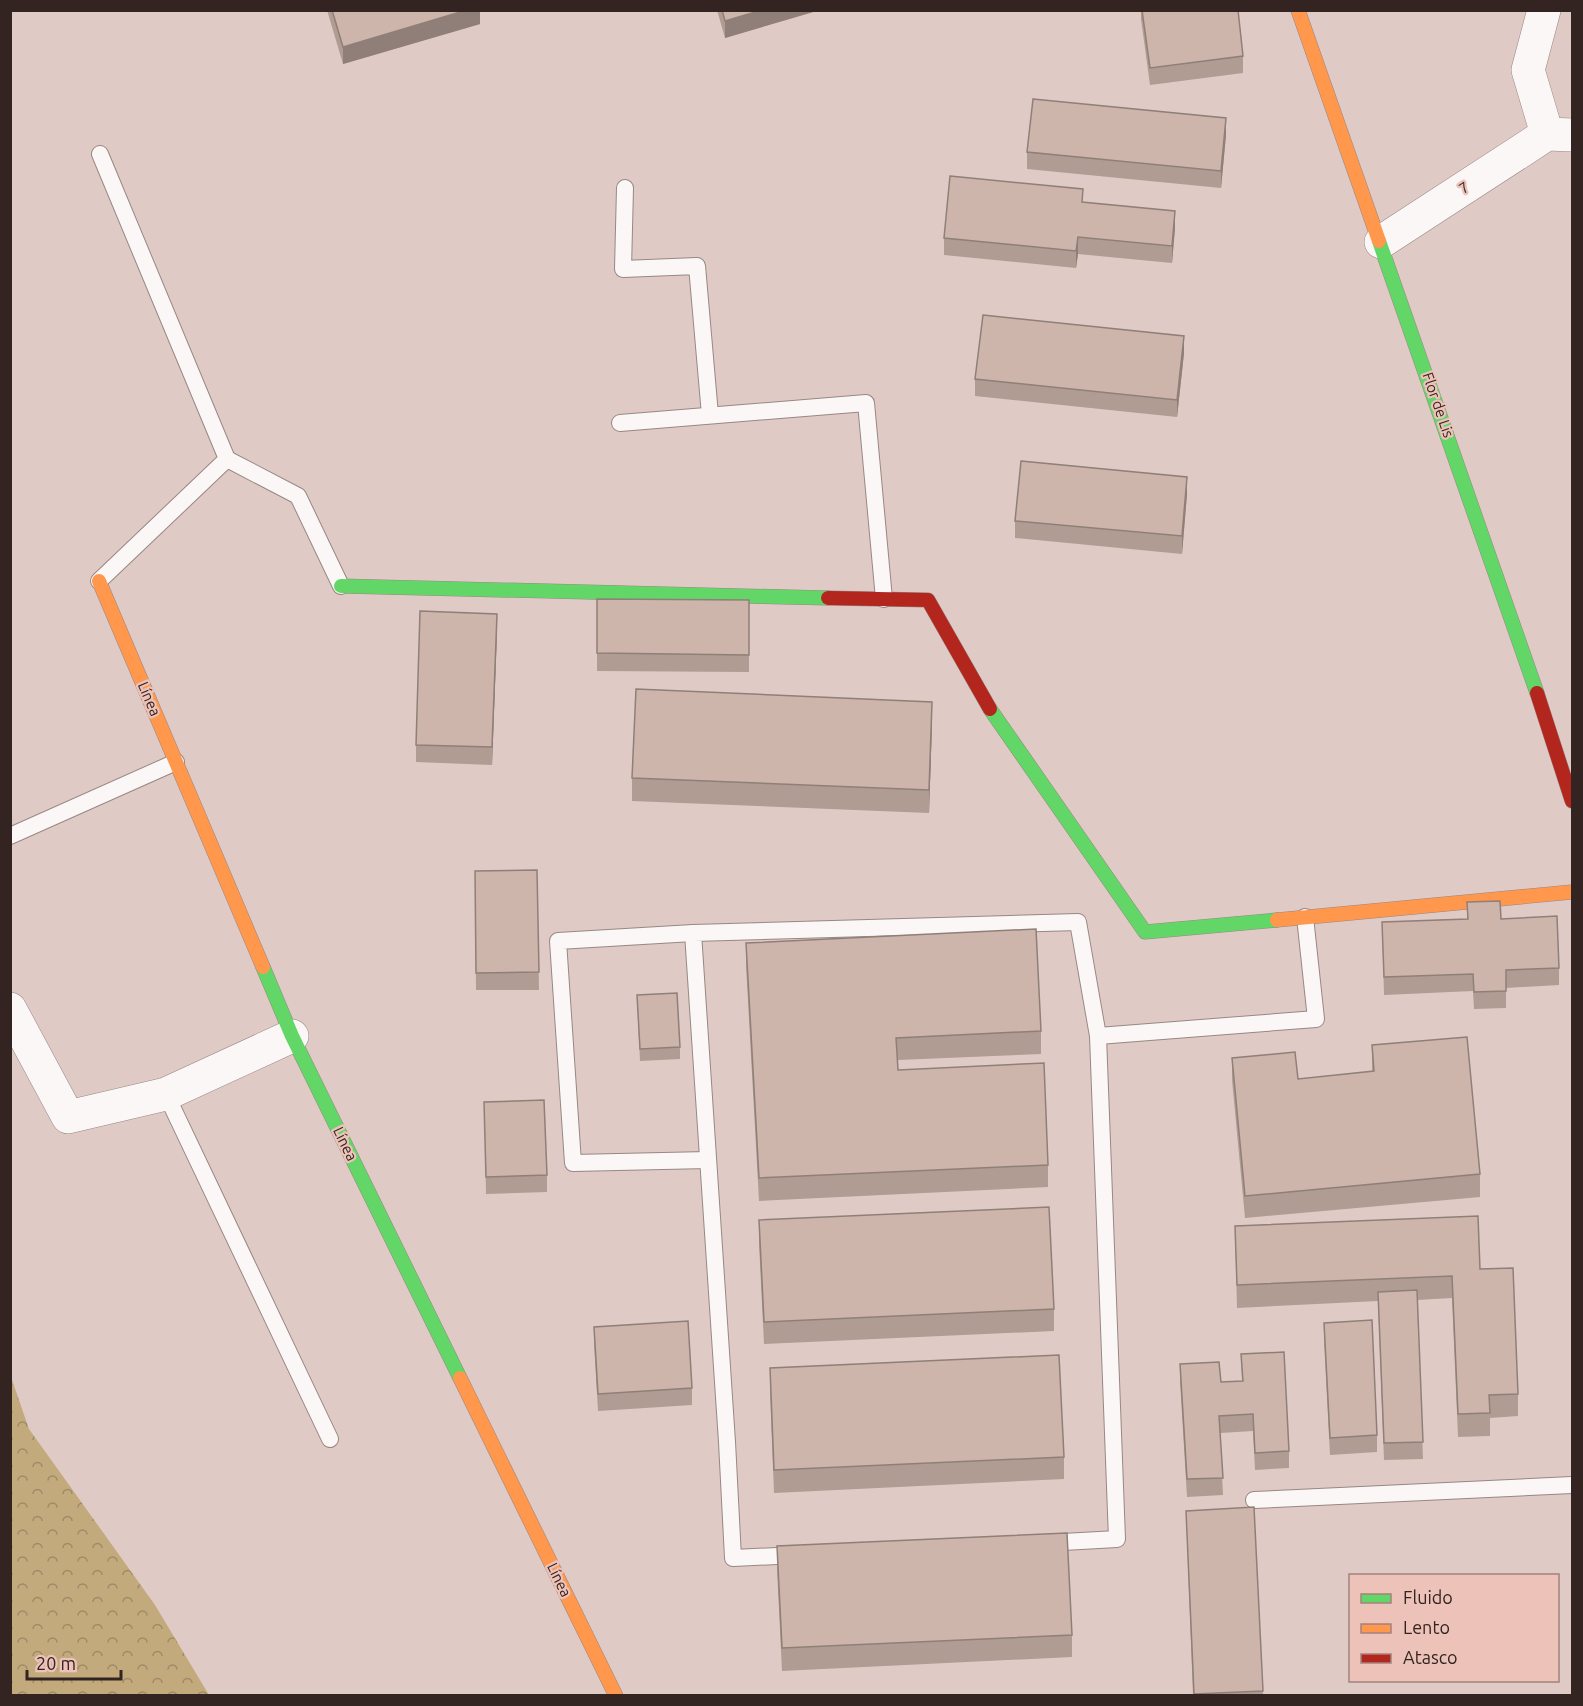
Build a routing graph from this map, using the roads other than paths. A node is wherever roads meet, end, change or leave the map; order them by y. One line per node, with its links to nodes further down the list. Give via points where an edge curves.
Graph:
1 (1298, 10): 6 (street, Flor de Lis)
2 (1544, 10): 3 (street, 7, via 1528,70)
3 (1560, 134): 6 (street, 7)
4 (100, 154): 9 (lane)
5 (625, 188): 7 (lane, via 623,269 697,266)
6 (1381, 242): 14 (street, Flor de Lis)
7 (710, 415): 8 (lane); 12 (lane, via 866,403)
8 (620, 423)
9 (227, 459): 10 (lane); 11 (lane, via 298,496)
10 (99, 580): 13 (street, Línea)
11 (341, 586): 12 (street)
12 (884, 599): 17 (street, via 928,600 988,706 1145,932)
13 (176, 762): 15 (lane); 20 (street, Línea)
14 (1572, 801)
15 (10, 836)
16 (1572, 892): 17 (street)
17 (1305, 917): 21 (lane, via 1316,1019)
18 (693, 933): 21 (lane, via 1077,922); 23 (lane); 23 (lane, via 558,941 573,1163)
19 (10, 1009): 22 (street, via 68,1117)
20 (292, 1036): 22 (street); 29 (street, Línea)
21 (1098, 1036): 27 (lane, via 1117,1539)
22 (166, 1094): 24 (lane)
23 (708, 1160): 28 (lane, via 733,1558)
24 (330, 1438)
25 (1572, 1485): 26 (lane)
26 (1254, 1500)
27 (1024, 1544)
28 (814, 1554)
29 (616, 1695)

